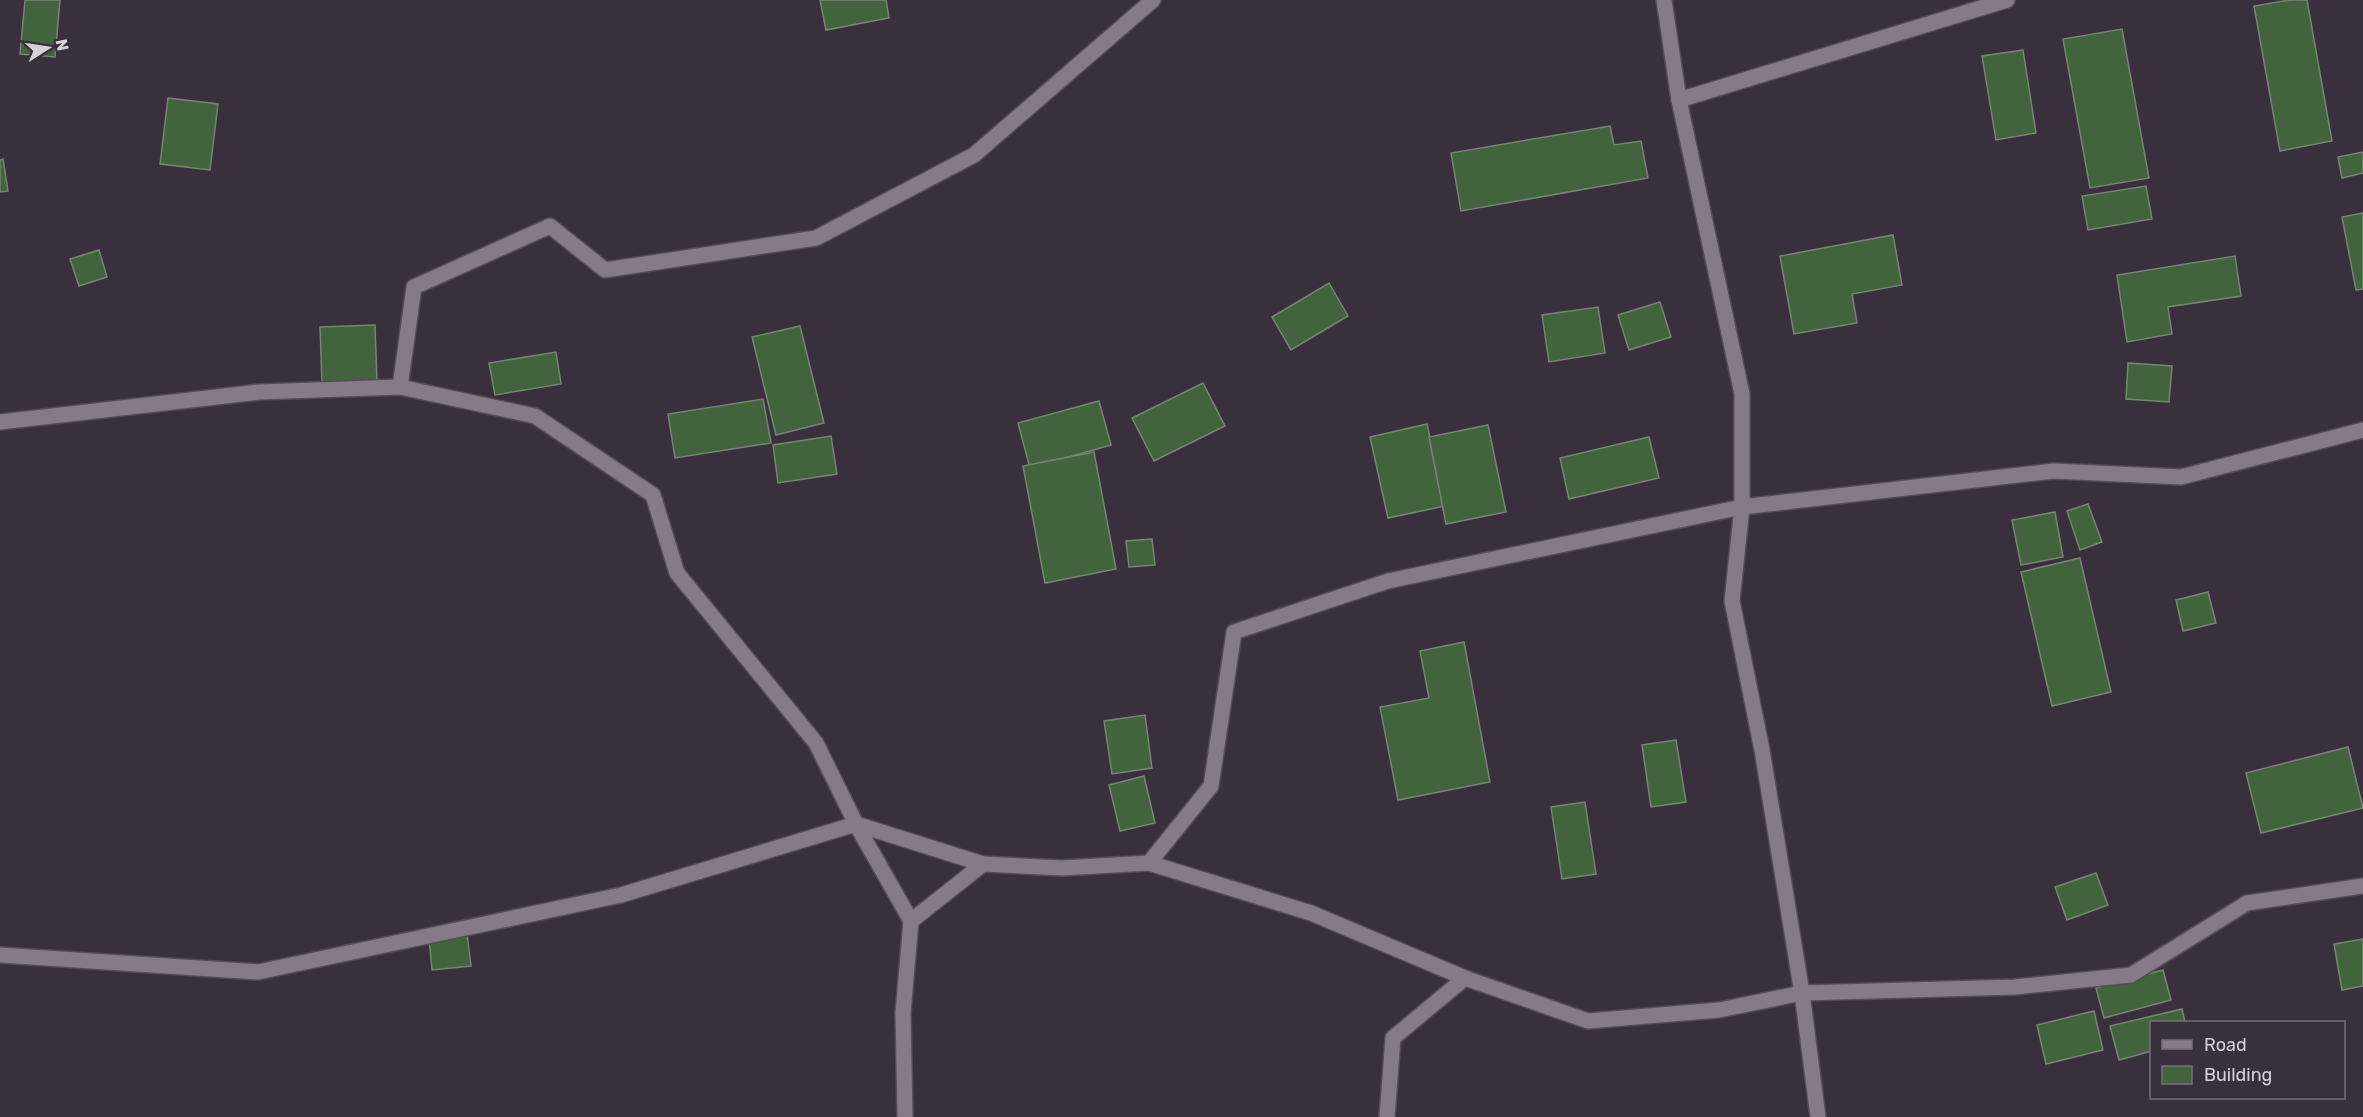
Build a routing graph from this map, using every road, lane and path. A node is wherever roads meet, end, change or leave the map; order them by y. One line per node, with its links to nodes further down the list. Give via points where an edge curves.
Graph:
1 (1153, 0): 5 (street, via 974,155 816,238 605,270 550,226 414,287)
2 (1664, 0): 4 (street)
3 (2007, 0): 4 (street)
4 (1679, 100): 8 (street, via 1742,394)
5 (400, 387): 6 (street, via 259,392); 9 (street, via 535,416 653,495 677,573 816,743)
6 (0, 422)
7 (2363, 430): 8 (street, via 2181,477 2054,471)
8 (1742, 507): 10 (street, via 1388,581 1234,632 1210,786); 16 (street, via 1732,601 1762,750)
9 (856, 824): 11 (street); 13 (street); 14 (street, via 621,895 258,972)
10 (1149, 863): 11 (street, via 1062,868); 15 (street, via 1311,913)
11 (983, 864): 13 (street)
12 (2363, 886): 16 (street, via 2247,903 2131,975 2015,987)
13 (911, 921): 17 (street, via 903,1013)
14 (0, 955)
15 (1465, 978): 16 (street, via 1588,1021 1719,1010); 18 (street, via 1393,1038)
16 (1802, 993): 19 (street)
17 (905, 1117)
18 (1387, 1117)
19 (1818, 1117)

